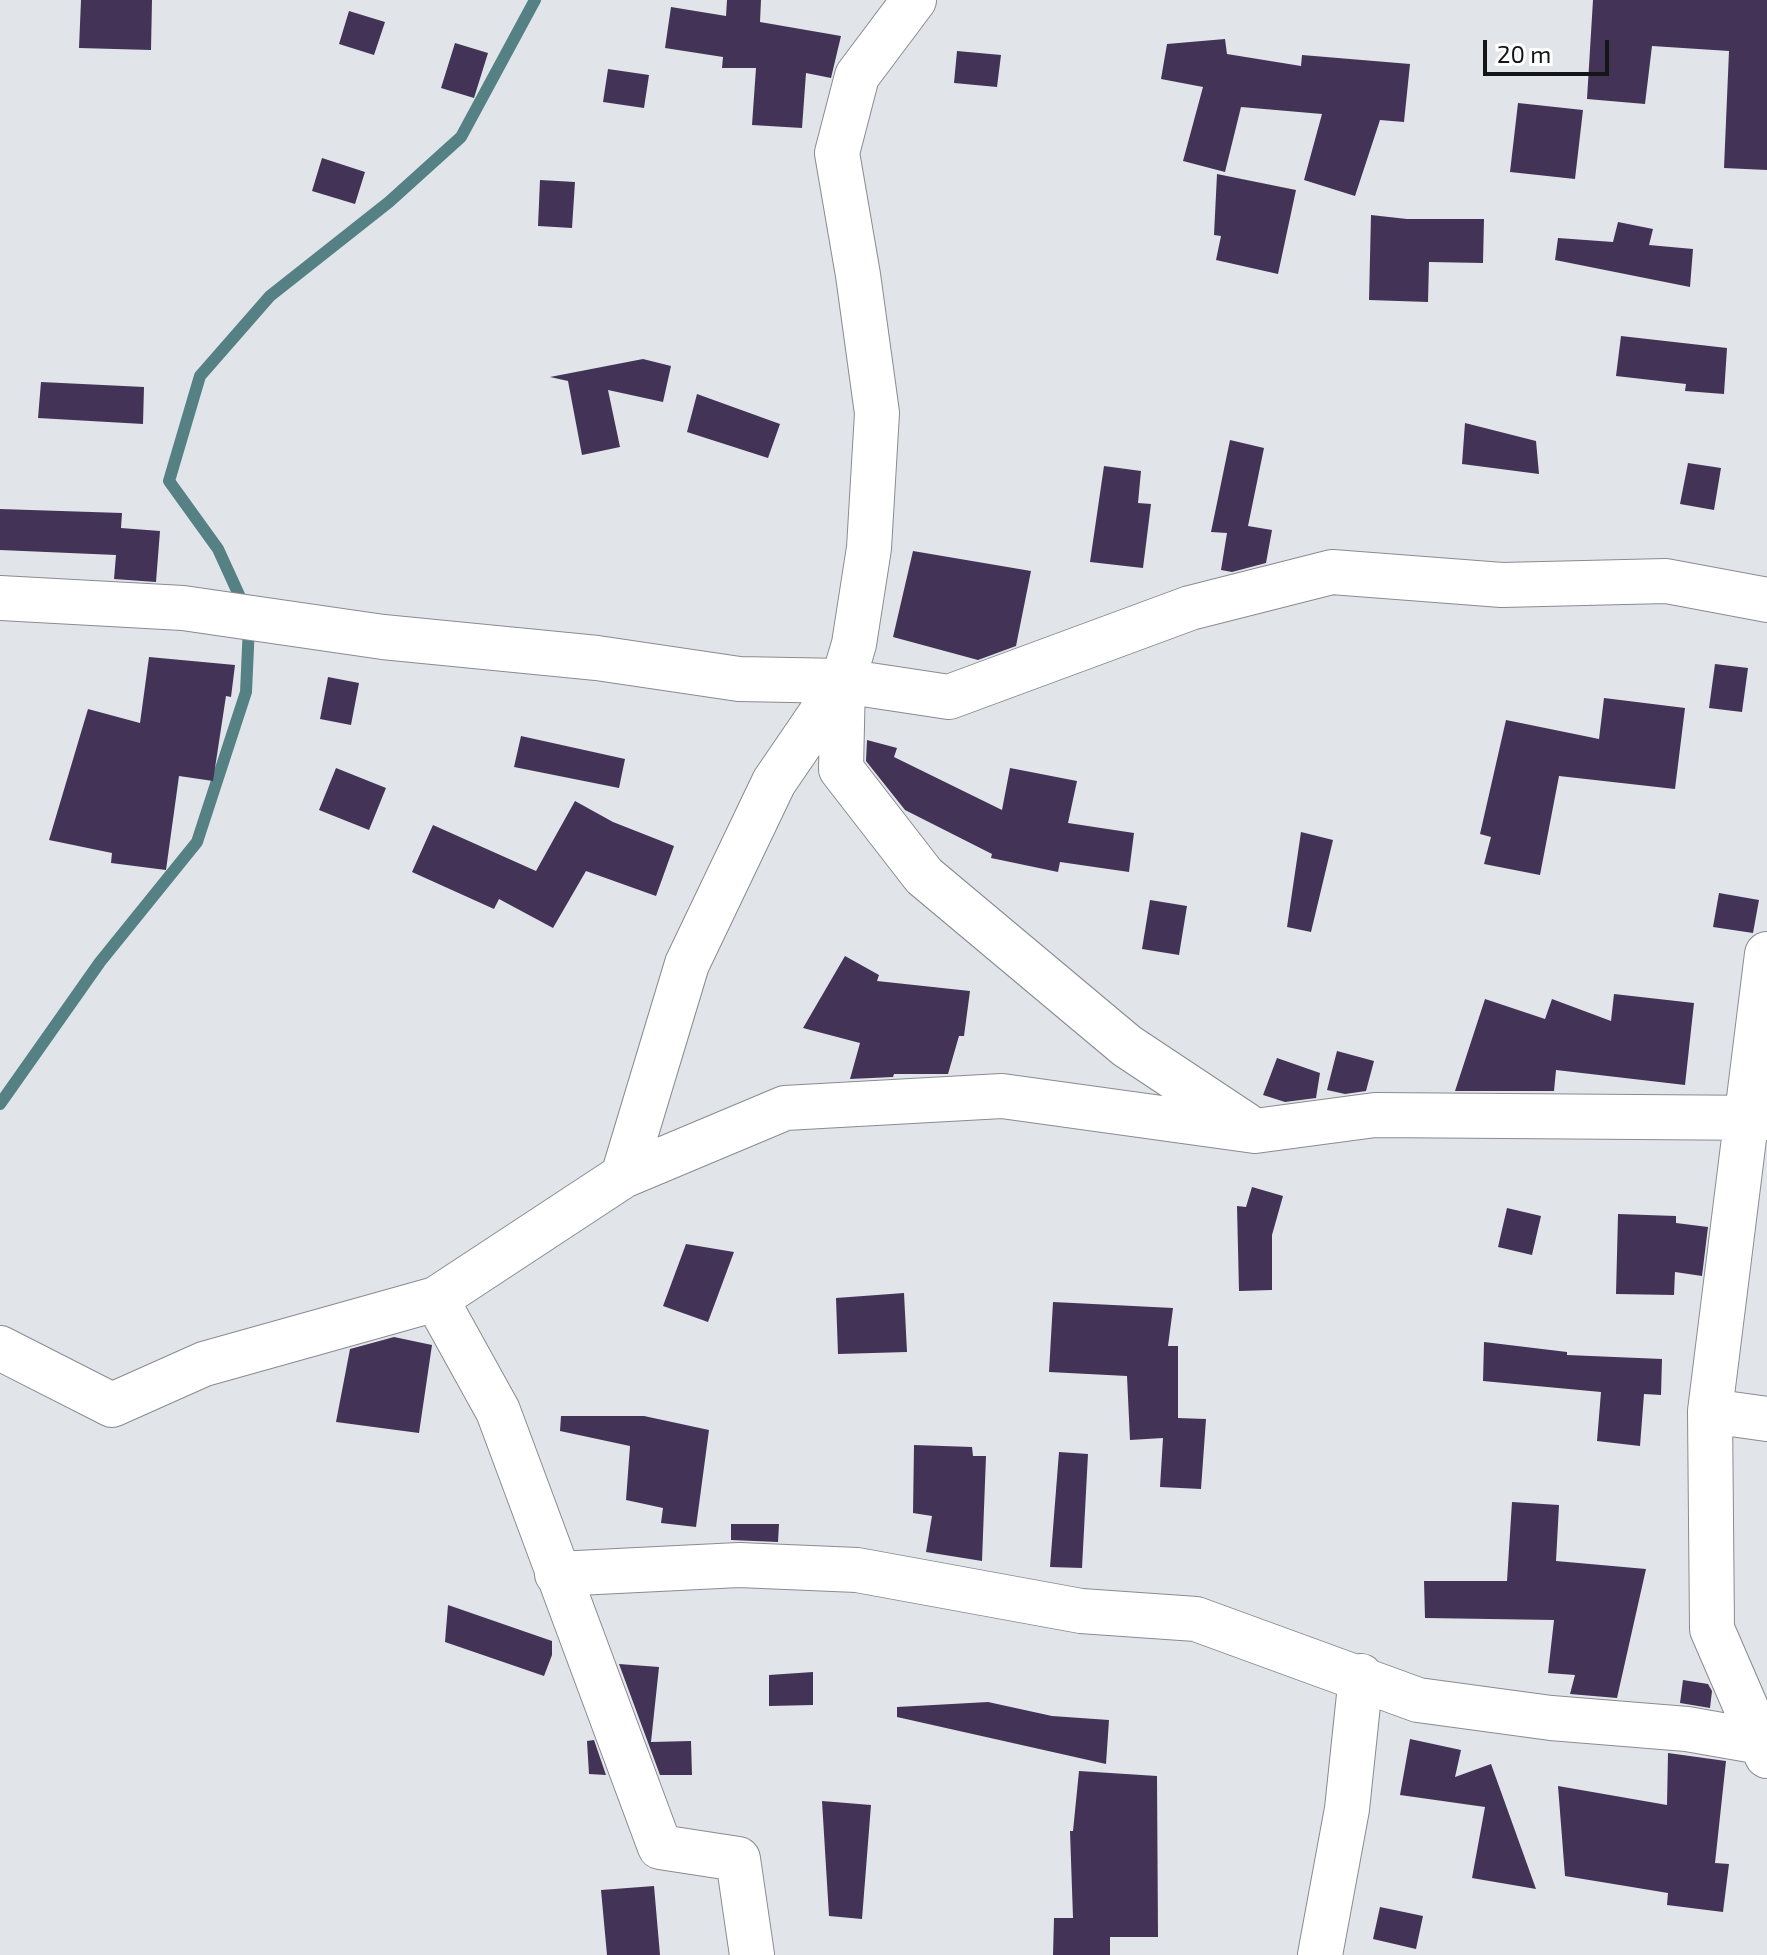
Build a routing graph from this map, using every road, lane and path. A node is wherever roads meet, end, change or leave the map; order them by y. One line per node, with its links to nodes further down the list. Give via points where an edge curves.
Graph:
1 (914, 0): 4 (street, via 857,76 837,153 877,413 869,548)
2 (0, 598): 4 (street, via 183,608 739,679)
3 (1767, 600): 4 (street, via 1666,581 1502,585 1332,572 1190,608 949,697)
4 (843, 681): 7 (street, via 841,769 924,876 1127,1046); 8 (street, via 774,782 687,964)
5 (1767, 954): 6 (street)
6 (1756, 1118): 7 (street, via 1375,1115); 11 (street)
7 (1255, 1131): 8 (street, via 1002,1096 785,1108)
8 (623, 1176): 9 (street)
9 (436, 1299): 10 (street, via 204,1364 112,1405); 13 (street, via 498,1411)
10 (0, 1348)
11 (1710, 1411): 12 (street); 15 (street, via 1712,1629)
12 (1767, 1419)
13 (557, 1574): 14 (street, via 739,1565 857,1570 1081,1611 1196,1619); 16 (street, via 660,1847 738,1859)
14 (1361, 1676): 15 (street, via 1418,1700 1687,1729); 17 (street, via 1347,1809)
15 (1765, 1747)
16 (752, 1955)
17 (1320, 1955)

